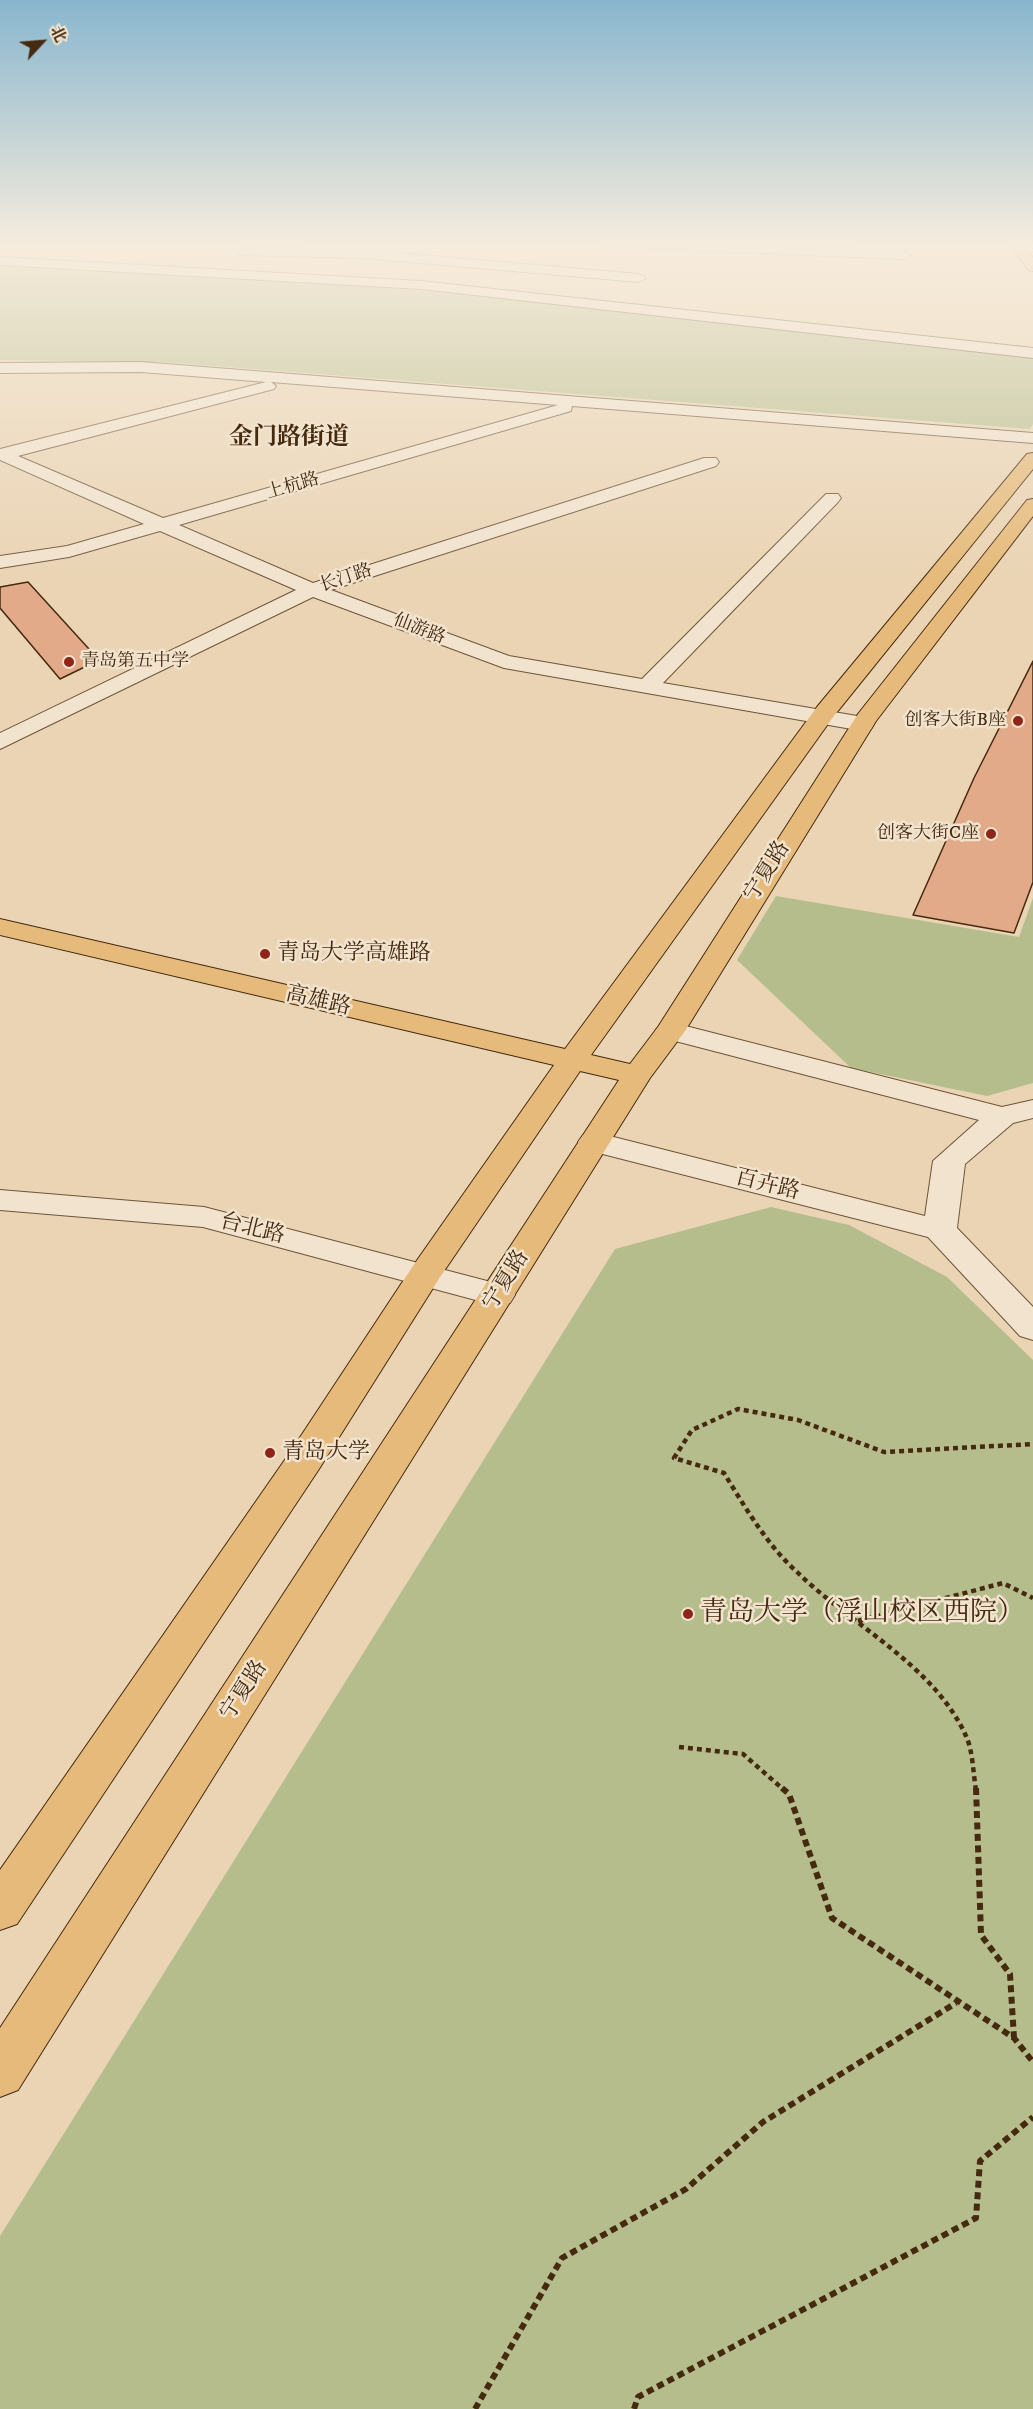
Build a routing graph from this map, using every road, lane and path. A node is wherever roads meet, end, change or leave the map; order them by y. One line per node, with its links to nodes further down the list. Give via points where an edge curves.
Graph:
1 (0, 368): 2 (street, via 141,367)
2 (293, 380): 3 (street); 5 (street)
3 (584, 403): 4 (street); 10 (street, 上杭路)
4 (1033, 438)
5 (0, 454): 10 (street, 仙游路)
6 (1033, 458): 14 (main road, 宁夏路)
7 (710, 462): 12 (street, 长汀路)
8 (832, 498): 13 (street)
9 (1033, 504): 15 (main road, 宁夏路)
10 (163, 525): 11 (street, 上杭路, via 69,551); 12 (street, 仙游路)
11 (0, 562)
12 (312, 590): 13 (street, 仙游路, via 504,662); 16 (street, 长汀路)
13 (647, 687): 14 (street, 仙游路)
14 (821, 718): 15 (street, 仙游路); 19 (main road, 宁夏路)
15 (862, 724): 18 (main road, 宁夏路)
16 (0, 742)
17 (0, 927): 19 (main road, 高雄路)
18 (670, 1031): 20 (main road, 宁夏路); 22 (street)
19 (571, 1062): 20 (main road, 高雄路); 26 (main road, 宁夏路)
20 (637, 1075): 23 (main road, 宁夏路)
21 (1033, 1109): 22 (street)
22 (1002, 1116): 25 (street, via 949,1161)
23 (594, 1142): 25 (street, 百卉路); 27 (main road, 宁夏路)
24 (0, 1200): 26 (street, 台北路, via 204,1217)
25 (940, 1230): 28 (street)
26 (424, 1274): 27 (street, 台北路); 33 (main road, 宁夏路, via 305,1460)
27 (498, 1295): 37 (main road, 宁夏路)
28 (1033, 1328)
29 (1033, 1444): 31 (path, via 884,1452 798,1420 738,1408 692,1430 674,1458 724,1473 753,1519 796,1572)
30 (1033, 1598): 31 (path, via 1003,1583)
31 (858, 1621): 35 (path, via 938,1691 967,1737 977,1796 981,1935 1010,1974)
32 (679, 1747): 34 (path, via 742,1754 789,1794 832,1918)
33 (0, 1909)
34 (956, 2002): 35 (path); 39 (path, via 763,2122 686,2189 562,2258)
35 (1014, 2038): 36 (path)
36 (1033, 2062)
37 (0, 2073)
38 (1033, 2117): 40 (path, via 980,2161 976,2218 638,2397)
39 (475, 2409)
40 (634, 2409)

